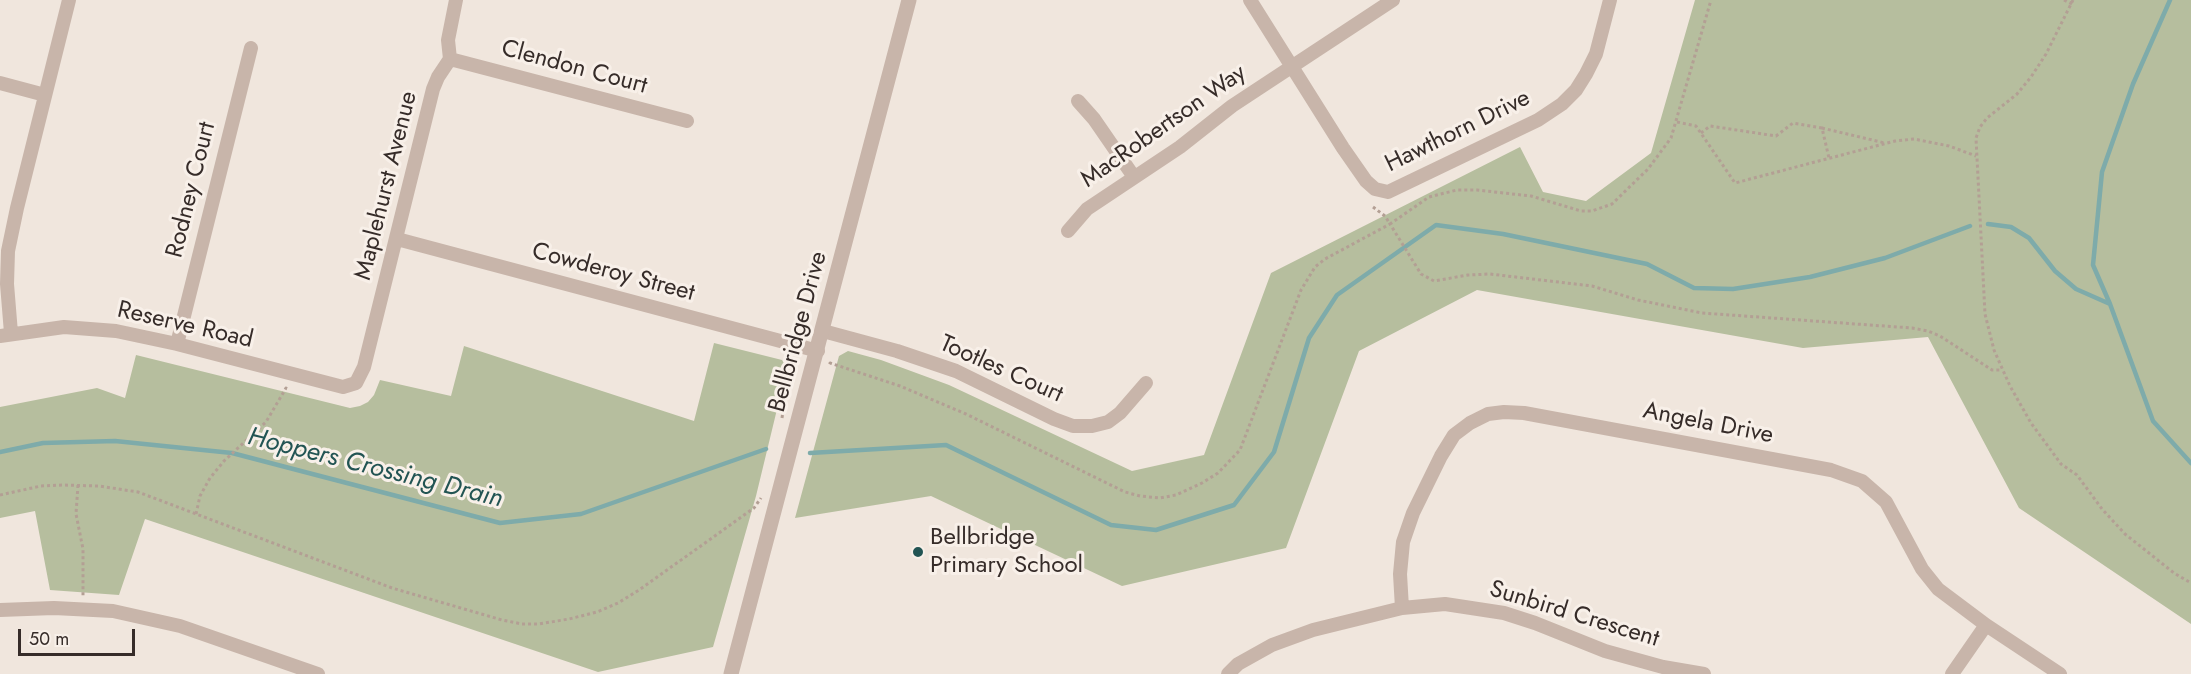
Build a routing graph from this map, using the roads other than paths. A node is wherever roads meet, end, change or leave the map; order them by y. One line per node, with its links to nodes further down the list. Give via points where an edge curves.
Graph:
1 (69, 0): 11 (street)
2 (456, 0): 8 (street, Maplehurst Avenue, via 448,40)
3 (909, 0): 17 (street, Bellbridge Drive)
4 (1251, 0): 9 (street, Hawthorn Drive)
5 (1393, 0): 9 (street, MacRobertson Way)
6 (1610, 0): 9 (street, Hawthorn Drive, via 1596,54 1581,82 1562,104 1538,120 1388,192 1366,182)
7 (251, 48): 19 (street, Rodney Court)
8 (450, 59): 13 (street, Clendon Court); 16 (street, Maplehurst Avenue, via 433,89)
9 (1292, 66): 14 (street, MacRobertson Way)
10 (0, 83): 11 (street)
11 (45, 95): 18 (street, via 8,251)
12 (1078, 101): 14 (street)
13 (687, 121)
14 (1134, 177): 15 (street, MacRobertson Way, via 1087,209)
15 (1068, 231)
16 (397, 239): 20 (street, Cowderoy Street); 21 (street, Maplehurst Avenue, via 364,367)
17 (823, 331): 20 (street, Bellbridge Drive); 22 (street, Tootles Court, via 956,371 1073,426 1108,422)
18 (6, 335): 19 (street, Reserve Road, via 64,327 116,331)
19 (177, 344): 21 (street, Reserve Road, via 343,387)
20 (818, 351): 28 (street, Bellbridge Drive)
21 (356, 383)
22 (1146, 383)
23 (1402, 608): 25 (street, Angela Drive, via 1403,542 1441,456 1454,435 1470,423 1488,414 1504,412 1820,468 1862,481 1886,502 1938,589); 26 (street, Sunbird Crescent, via 1445,604 1504,613); 29 (street, Sunbird Crescent, via 1313,630 1272,645)
24 (0, 610): 27 (street, via 113,611 180,626)
25 (1986, 625): 31 (street); 32 (street, Angela Drive)
26 (1662, 670): 30 (street, Sunbird Crescent)
27 (318, 674)
28 (731, 674)
29 (1228, 674)
30 (1704, 674)
31 (1952, 674)
32 (2060, 674)

